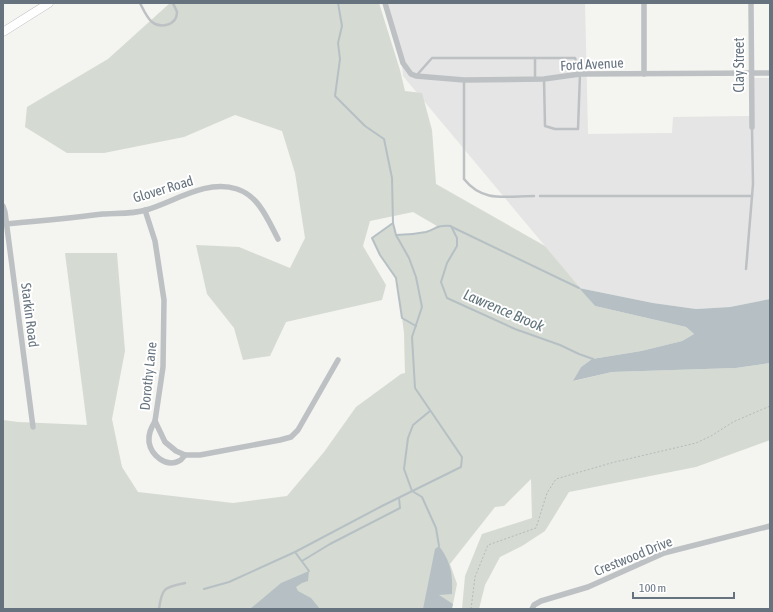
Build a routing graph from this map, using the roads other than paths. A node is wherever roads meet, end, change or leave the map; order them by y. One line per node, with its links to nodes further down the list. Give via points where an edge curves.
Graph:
1 (140, 3): 2 (lane, via 153,23 164,26 175,18 177,12)
2 (173, 3)
3 (385, 3): 13 (street, via 403,63 411,74)
4 (644, 3): 12 (street)
5 (751, 3): 9 (street, Clay Street)
6 (46, 4): 7 (street)
7 (3, 32)
8 (535, 58): 11 (lane, via 575,58); 13 (lane, via 432,58); 14 (lane)
9 (751, 73): 10 (street, Ford Avenue); 12 (street, Ford Avenue); 17 (street, Clay Street)
10 (770, 73)
11 (580, 74): 12 (street, Ford Avenue); 15 (street, Ford Avenue); 15 (lane, via 578,129 555,129 545,126)
12 (644, 74)
13 (416, 76): 16 (street, Ford Avenue)
14 (535, 79): 15 (street, Ford Avenue); 16 (street, Ford Avenue)
15 (544, 79)
16 (464, 80): 18 (lane, via 464,179 480,193 489,196)
17 (752, 127): 20 (lane)
18 (534, 196)
19 (540, 196): 20 (lane)
20 (752, 196): 25 (lane)
21 (3, 206): 23 (street, Starkin Road)
22 (145, 210): 23 (street, Glover Road); 24 (street, Glover Road, via 202,190 223,187 237,189 251,196 262,208); 27 (street, Dorothy Lane, via 155,241 164,300 163,367)
23 (6, 224): 28 (street, Starkin Road)
24 (278, 239)
25 (746, 269)
26 (338, 360): 29 (street, via 298,430 291,437 200,455)
27 (155, 421): 29 (street, Dorothy Lane, via 165,442); 29 (street, via 149,432 152,452 162,461 171,464 180,461)
28 (33, 427)
29 (185, 455)
30 (770, 526): 33 (street, Crestwood Drive, via 664,553 588,587 541,601)
31 (185, 583): 32 (lane, via 166,588 162,593)
32 (159, 609)
33 (532, 609)

